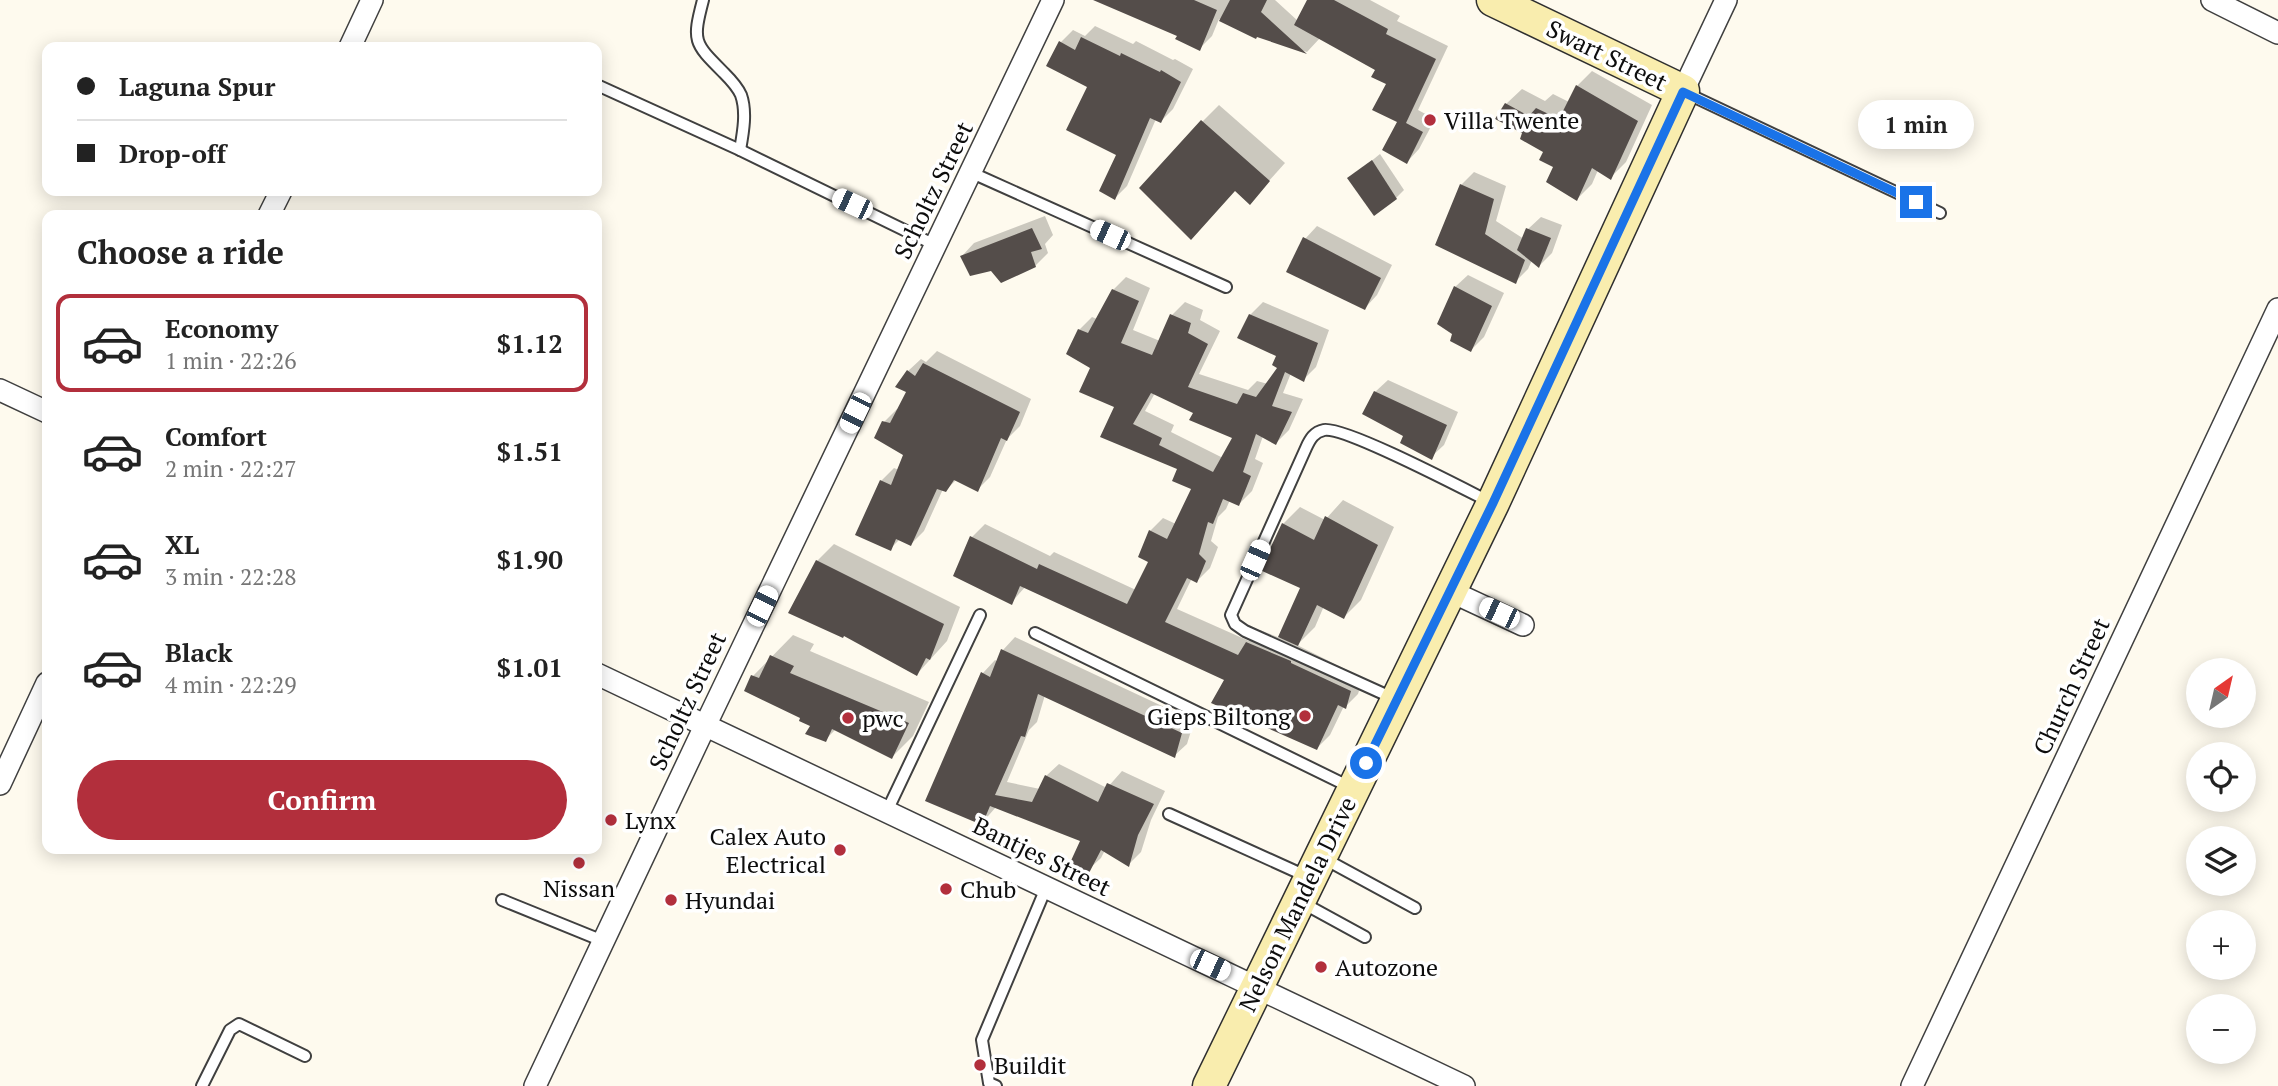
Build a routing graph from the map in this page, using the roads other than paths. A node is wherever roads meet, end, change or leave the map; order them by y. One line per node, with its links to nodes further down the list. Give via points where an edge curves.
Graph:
1 (372, 0): 8 (street)
2 (703, 0): 11 (lane, via 698,43 740,94 744,131)
3 (1053, 0): 12 (street, Scholtz Street)
4 (1493, 0): 10 (main road, Swart Street)
5 (1726, 0): 10 (street, Nelson Mandela Drive)
6 (2212, 0): 7 (street)
7 (2278, 33)
8 (352, 42)
9 (602, 87): 11 (lane)
10 (1683, 92): 13 (lane); 19 (main road, Nelson Mandela Drive)
11 (740, 150): 14 (lane)
12 (971, 172): 14 (street, Scholtz Street); 15 (lane)
13 (1940, 213)
14 (935, 245): 27 (street, Scholtz Street)
15 (1226, 287)
16 (2278, 309): 45 (street, Church Street)
17 (0, 390): 18 (street)
18 (42, 410)
19 (1493, 503): 20 (main road, Nelson Mandela Drive); 26 (lane, via 1364,441 1332,430 1312,435 1231,615 1245,631)
20 (1450, 591): 22 (street); 26 (main road, Nelson Mandela Drive)
21 (980, 615): 30 (lane)
22 (1523, 625)
23 (1034, 633): 29 (lane)
24 (602, 676): 27 (street, Bantjes Street)
25 (42, 694): 28 (street)
26 (1397, 700): 29 (main road, Nelson Mandela Drive)
27 (705, 726): 30 (street, Bantjes Street); 37 (street, Scholtz Street)
28 (0, 784)
29 (1354, 788): 32 (main road, Nelson Mandela Drive)
30 (887, 811): 33 (street, Bantjes Street)
31 (1169, 814): 32 (lane)
32 (1310, 878): 35 (lane); 36 (lane); 38 (main road, Nelson Mandela Drive)
33 (1046, 888): 38 (street, Bantjes Street); 42 (lane, via 982,1040 989,1083)
34 (502, 900): 37 (lane)
35 (1415, 908)
36 (1365, 937)
37 (604, 941): 41 (street, Scholtz Street)
38 (1257, 987): 43 (main road, Nelson Mandela Drive); 44 (street, Bantjes Street)
39 (305, 1056): 40 (lane, via 239,1024 230,1030)
40 (202, 1086)
41 (535, 1086)
42 (996, 1086)
43 (1209, 1086)
44 (1464, 1086)
45 (1912, 1086)

